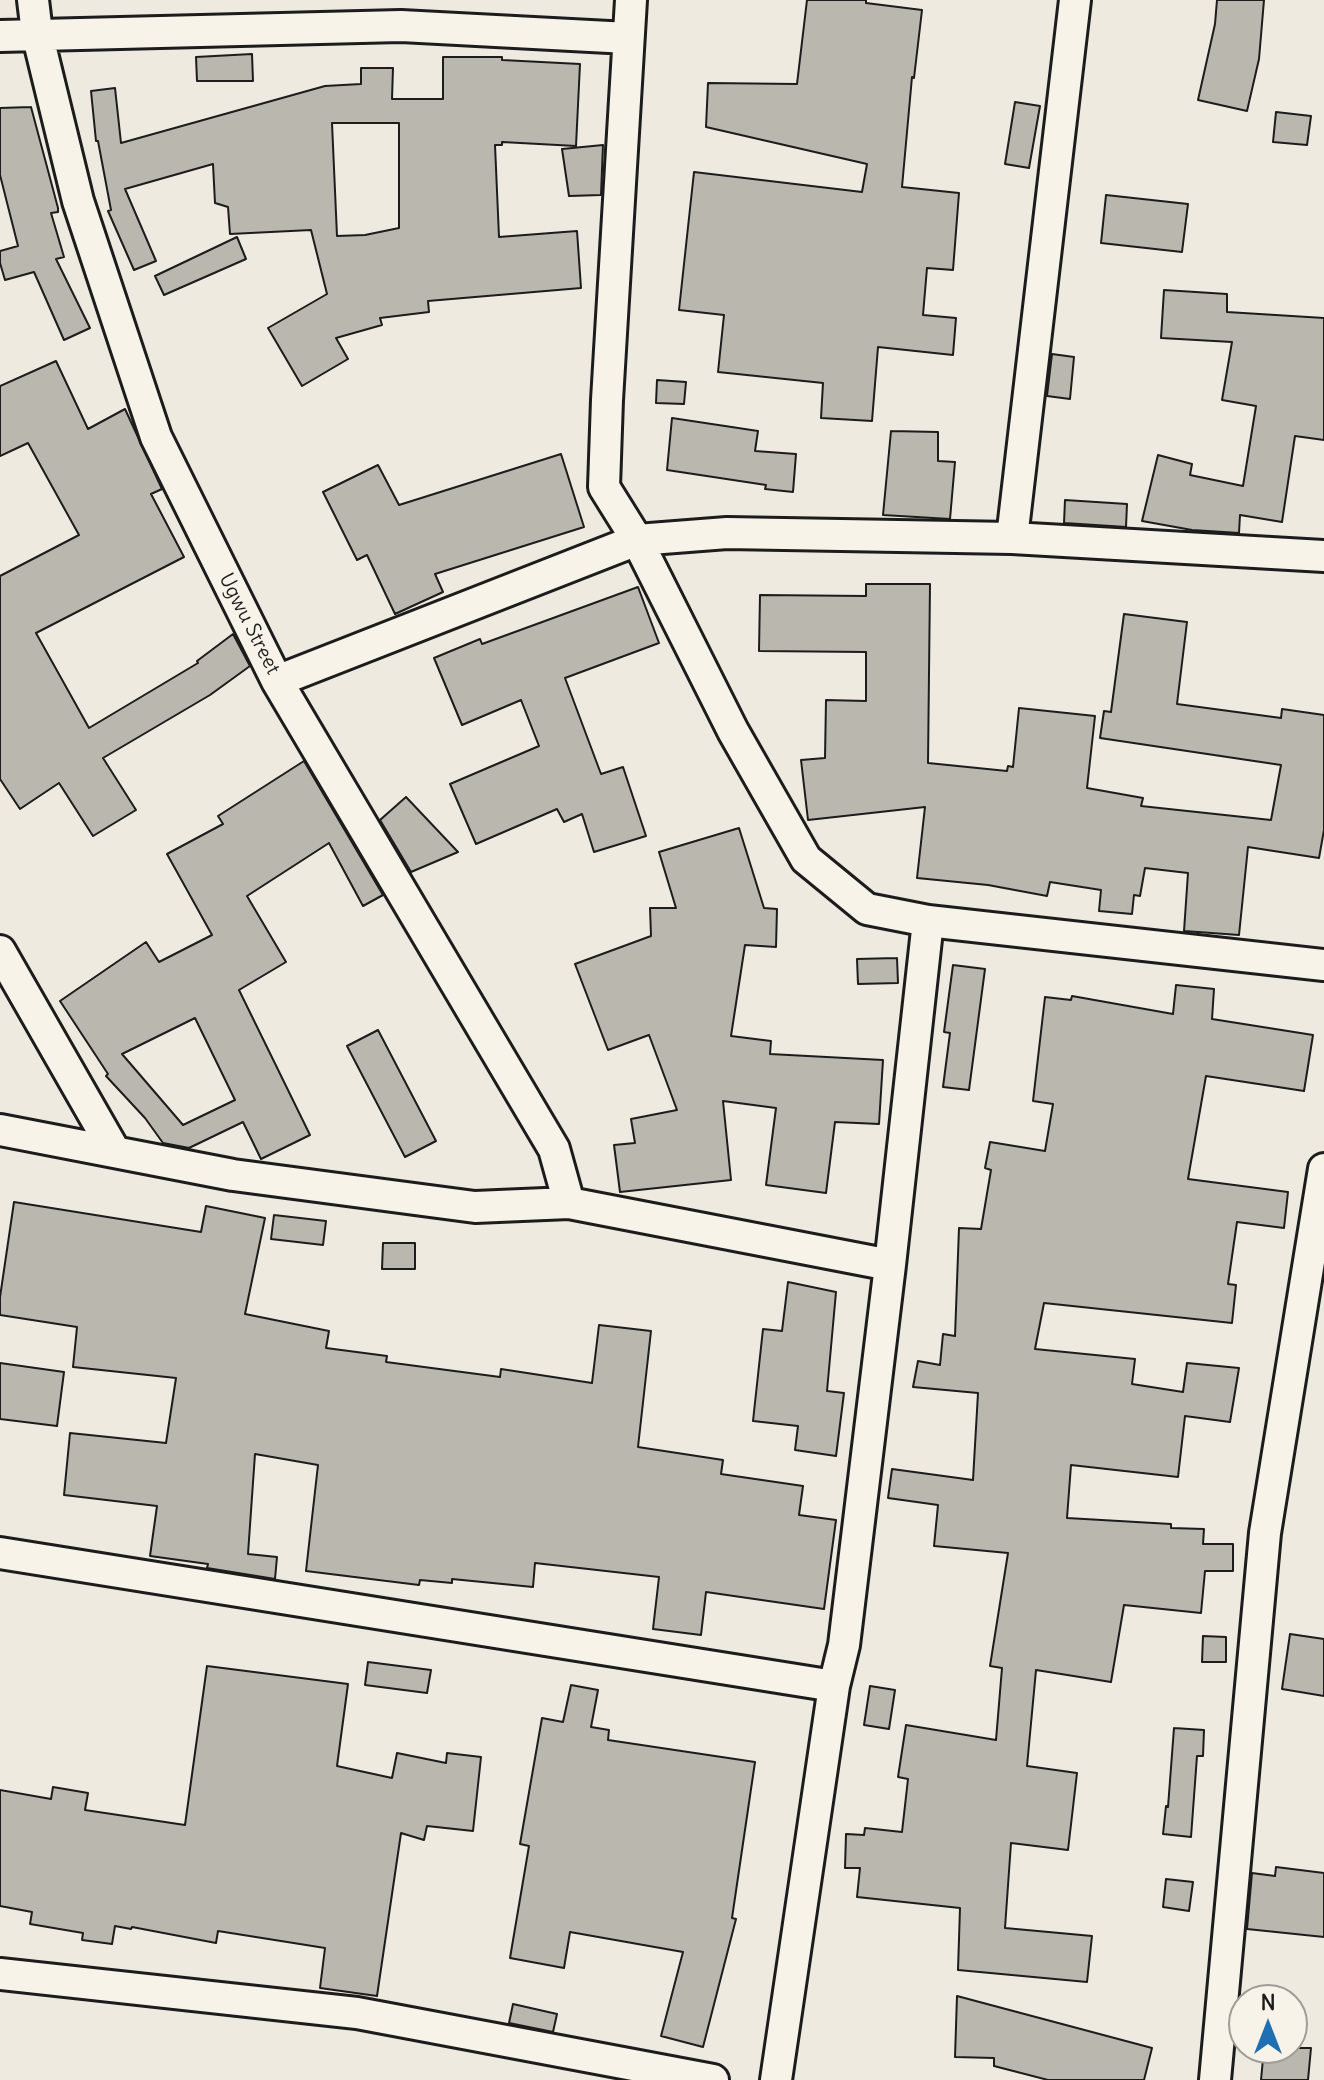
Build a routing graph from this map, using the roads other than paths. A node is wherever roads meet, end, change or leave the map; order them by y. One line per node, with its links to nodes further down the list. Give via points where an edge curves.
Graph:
1 (33, 0): 4 (street, Ugwu Street)
2 (631, 0): 6 (street)
3 (1075, 0): 7 (street)
4 (37, 33): 5 (street); 6 (street, via 401,26); 10 (street, Ugwu Street, via 78,201 156,437)
5 (0, 36)
6 (628, 38): 8 (street, via 604,487)
7 (1012, 538): 8 (street, via 727,533); 9 (street)
8 (637, 540): 10 (street); 11 (street, via 733,731 806,859 867,909)
9 (1324, 556)
10 (277, 681): 17 (street, Ugwu Street, via 554,1149)
11 (928, 921): 13 (street); 18 (street)
12 (0, 951): 15 (street)
13 (1324, 965)
14 (0, 1130): 15 (street)
15 (115, 1152): 17 (street, via 233,1175 475,1207)
16 (1324, 1169): 24 (street, via 1265,1533)
17 (569, 1203): 18 (street)
18 (890, 1265): 20 (street, via 844,1645)
19 (0, 1553): 20 (street)
20 (834, 1686): 23 (street)
21 (0, 1974): 22 (street, via 357,2013)
22 (713, 2080)
23 (776, 2080)
24 (1215, 2080)

